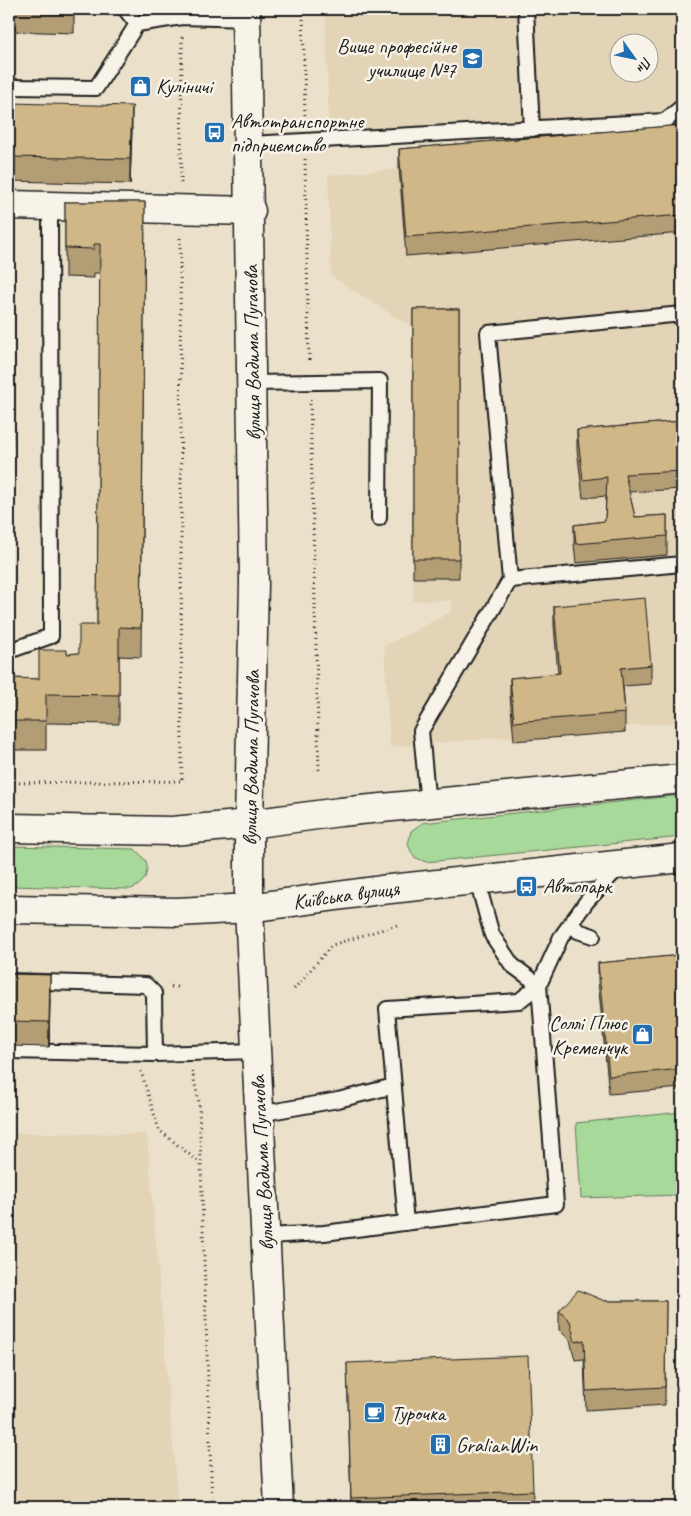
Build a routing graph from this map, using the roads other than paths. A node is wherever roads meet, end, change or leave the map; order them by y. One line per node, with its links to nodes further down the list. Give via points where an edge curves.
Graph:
1 (125, 9): 4 (lane)
2 (526, 9): 7 (lane)
3 (246, 14): 4 (lane, via 182,17); 8 (main road, вулиця Вадима Пугачова)
4 (137, 24): 5 (lane, via 96,88)
5 (9, 87)
6 (682, 107): 7 (lane, via 665,121)
7 (532, 129): 8 (lane)
8 (250, 144): 11 (main road, вулиця Вадима Пугачова)
9 (9, 205): 10 (main road)
10 (50, 207): 11 (main road); 17 (lane, via 51,636)
11 (250, 211): 13 (main road, вулиця Вадима Пугачова)
12 (682, 314): 16 (lane, via 488,333)
13 (252, 383): 14 (lane, via 380,381); 20 (main road, вулиця Вадима Пугачова, via 254,583)
14 (379, 518)
15 (682, 564): 16 (lane)
16 (510, 580): 19 (lane, via 421,732)
17 (9, 651)
18 (682, 779): 19 (main road)
19 (428, 804): 20 (main road)
20 (249, 824): 21 (main road, via 172,831); 26 (main road, вулиця Вадима Пугачова)
21 (9, 828)
22 (682, 858): 23 (main road, Київська вулиця)
23 (621, 864): 24 (main road, Київська вулиця); 27 (lane)
24 (477, 880): 26 (main road, Київська вулиця); 30 (lane, via 492,935 512,965)
25 (9, 908): 26 (main road, Київська вулиця, via 178,912)
26 (249, 908): 32 (main road, вулиця Вадима Пугачова)
27 (572, 923): 28 (lane, via 578,931); 30 (lane, via 561,937)
28 (594, 936)
29 (9, 980): 33 (lane, via 146,985 154,993)
30 (539, 985): 34 (lane, via 518,1001 387,1009); 36 (lane, via 556,1204)
31 (9, 1051): 33 (lane)
32 (256, 1051): 33 (lane); 35 (main road, вулиця Вадима Пугачова)
33 (154, 1054)
34 (394, 1086): 35 (lane); 36 (lane)
35 (259, 1114): 37 (main road, вулиця Вадима Пугачова)
36 (406, 1223): 37 (lane)
37 (266, 1236): 38 (main road, вулиця Вадима Пугачова)
38 (279, 1507)

